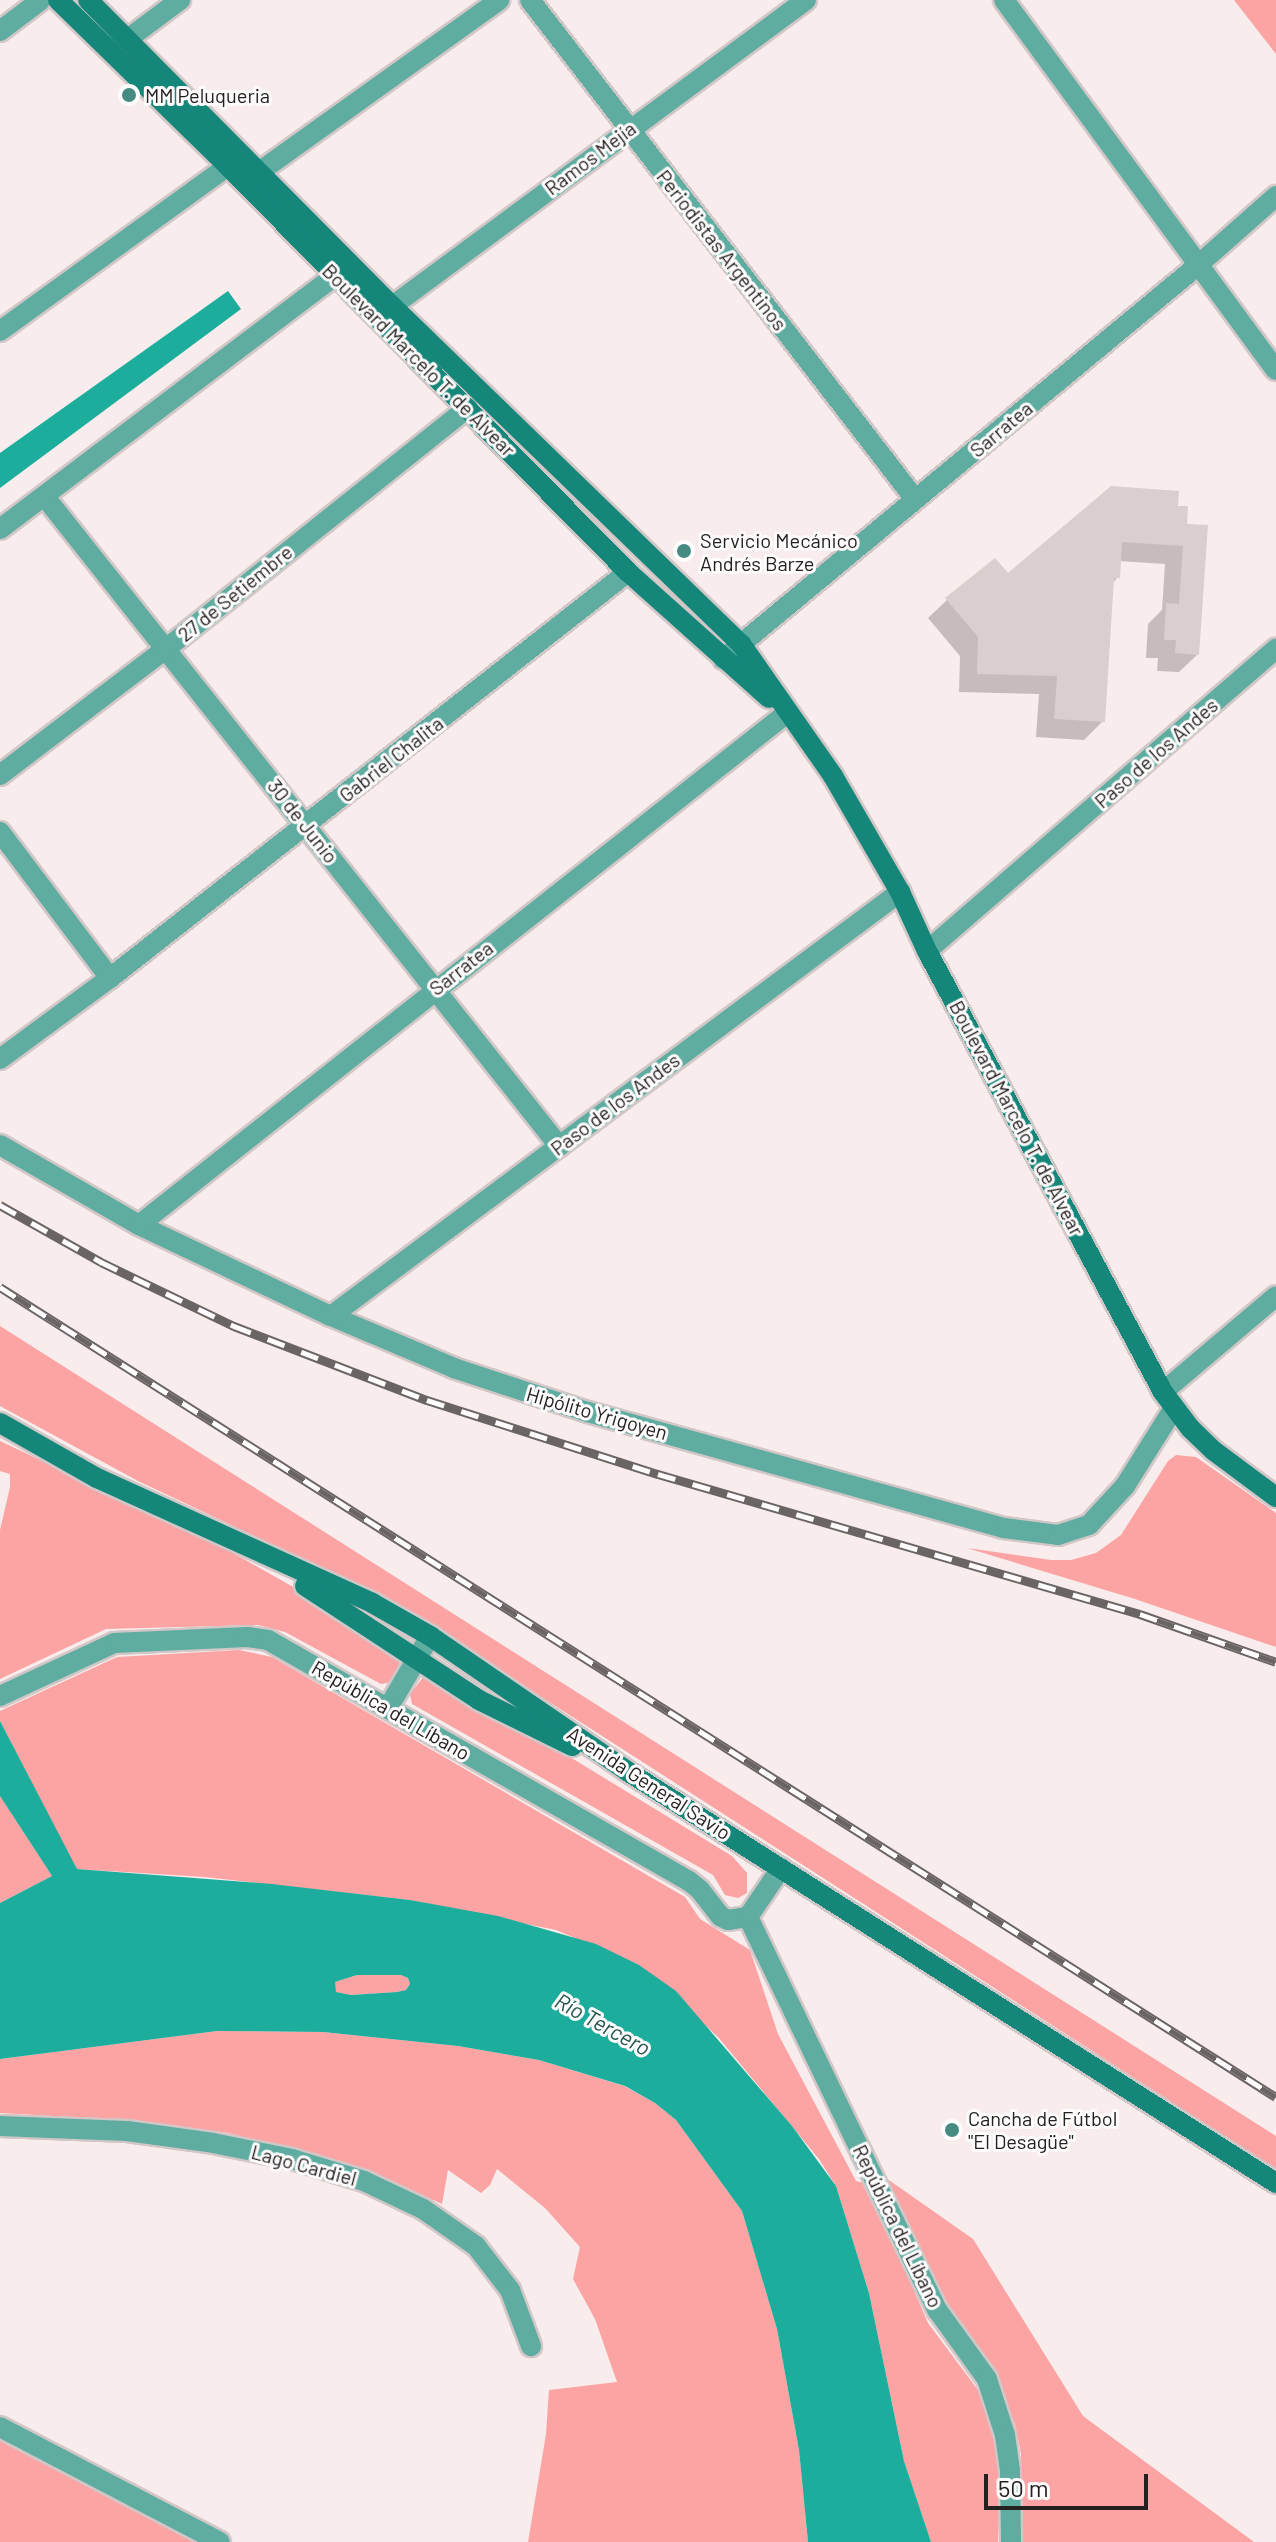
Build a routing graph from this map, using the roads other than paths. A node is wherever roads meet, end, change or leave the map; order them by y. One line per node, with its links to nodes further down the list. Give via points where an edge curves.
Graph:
1 (41, 0): 9 (street)
2 (58, 0): 11 (main road, Boulevard Marcelo T. de Alvear)
3 (88, 0): 10 (main road, Boulevard Marcelo T. de Alvear)
4 (180, 0): 10 (street)
5 (499, 0): 14 (street)
6 (530, 0): 12 (street, Periodistas Argentinos)
7 (806, 0): 12 (street, Ramos Mejía)
8 (1004, 0): 16 (street)
9 (0, 31)
10 (127, 39): 11 (street); 14 (main road, Boulevard Marcelo T. de Alvear)
11 (110, 52): 13 (main road, Boulevard Marcelo T. de Alvear)
12 (629, 129): 18 (street, Ramos Mejía); 23 (street, Periodistas Argentinos)
13 (228, 166): 14 (main road, Boulevard Marcelo T. de Alvear); 19 (street)
14 (252, 176): 17 (main road, Boulevard Marcelo T. de Alvear); 18 (main road, Boulevard Marcelo T. de Alvear)
15 (1276, 196): 16 (street, Sarratea)
16 (1197, 266): 20 (street); 23 (street, Sarratea)
17 (335, 276): 18 (main road, Boulevard Marcelo T. de Alvear); 22 (street)
18 (384, 312): 21 (main road, Boulevard Marcelo T. de Alvear); 26 (main road, Boulevard Marcelo T. de Alvear)
19 (0, 331)
20 (1276, 370)
21 (468, 408): 25 (main road, Boulevard Marcelo T. de Alvear); 27 (street, 27 de Setiembre)
22 (45, 497): 24 (street); 27 (street, 30 de Junio)
23 (915, 499): 26 (street, Sarratea)
24 (0, 529)
25 (628, 572): 29 (main road, Boulevard Marcelo T. de Alvear); 32 (street, Gabriel Chalita)
26 (741, 644): 29 (street, Sarratea); 30 (main road, Boulevard Marcelo T. de Alvear)
27 (167, 648): 31 (street, 27 de Setiembre); 32 (street, 30 de Junio)
28 (1276, 649): 35 (street, Paso de los Andes)
29 (723, 659): 30 (main road, Boulevard Marcelo T. de Alvear)
30 (787, 713): 34 (main road, Boulevard Marcelo T. de Alvear, via 833,776); 37 (street, Sarratea)
31 (0, 775)
32 (307, 825): 36 (street, Gabriel Chalita); 37 (street, 30 de Junio)
33 (0, 832): 36 (street)
34 (900, 892): 35 (main road, Boulevard Marcelo T. de Alvear); 40 (street, Paso de los Andes)
35 (927, 951): 44 (main road, Boulevard Marcelo T. de Alvear)
36 (110, 978): 38 (street, Gabriel Chalita)
37 (433, 990): 40 (street, 30 de Junio); 41 (street, Sarratea)
38 (0, 1059)
39 (0, 1145): 41 (street, Hipólito Yrigoyen)
40 (559, 1146): 43 (street, Paso de los Andes)
41 (139, 1225): 43 (street, Hipólito Yrigoyen)
42 (1276, 1296): 44 (street, Hipólito Yrigoyen)
43 (331, 1316): 44 (street, Hipólito Yrigoyen, via 454,1368 588,1412 1035,1534 1075,1532 1099,1517 1125,1486)
44 (1169, 1400): 46 (main road, Boulevard Marcelo T. de Alvear, via 1214,1451)
45 (0, 1423): 47 (main road, Avenida General Savio, via 97,1478)
46 (1276, 1497)
47 (219, 1535): 48 (main road, Avenida General Savio, via 372,1603); 49 (main road)
48 (430, 1636): 49 (street); 52 (main road, Avenida General Savio)
49 (417, 1658): 51 (street); 52 (main road, via 501,1713)
50 (0, 1696): 51 (street, República del Líbano, via 114,1643 247,1637 279,1645)
51 (388, 1708): 54 (street, República del Líbano, via 689,1881 720,1916)
52 (627, 1771): 53 (main road, Avenida General Savio)
53 (781, 1868): 54 (street); 56 (main road, Avenida General Savio)
54 (748, 1917): 60 (street, República del Líbano, via 938,2311 972,2353 999,2407 1010,2470)
55 (2, 2129): 57 (street, Lago Cardiel, via 127,2131 213,2143 364,2181 423,2209 476,2246 510,2290)
56 (1276, 2183)
57 (531, 2346)
58 (0, 2427): 59 (street)
59 (220, 2542)
60 (1011, 2542)

